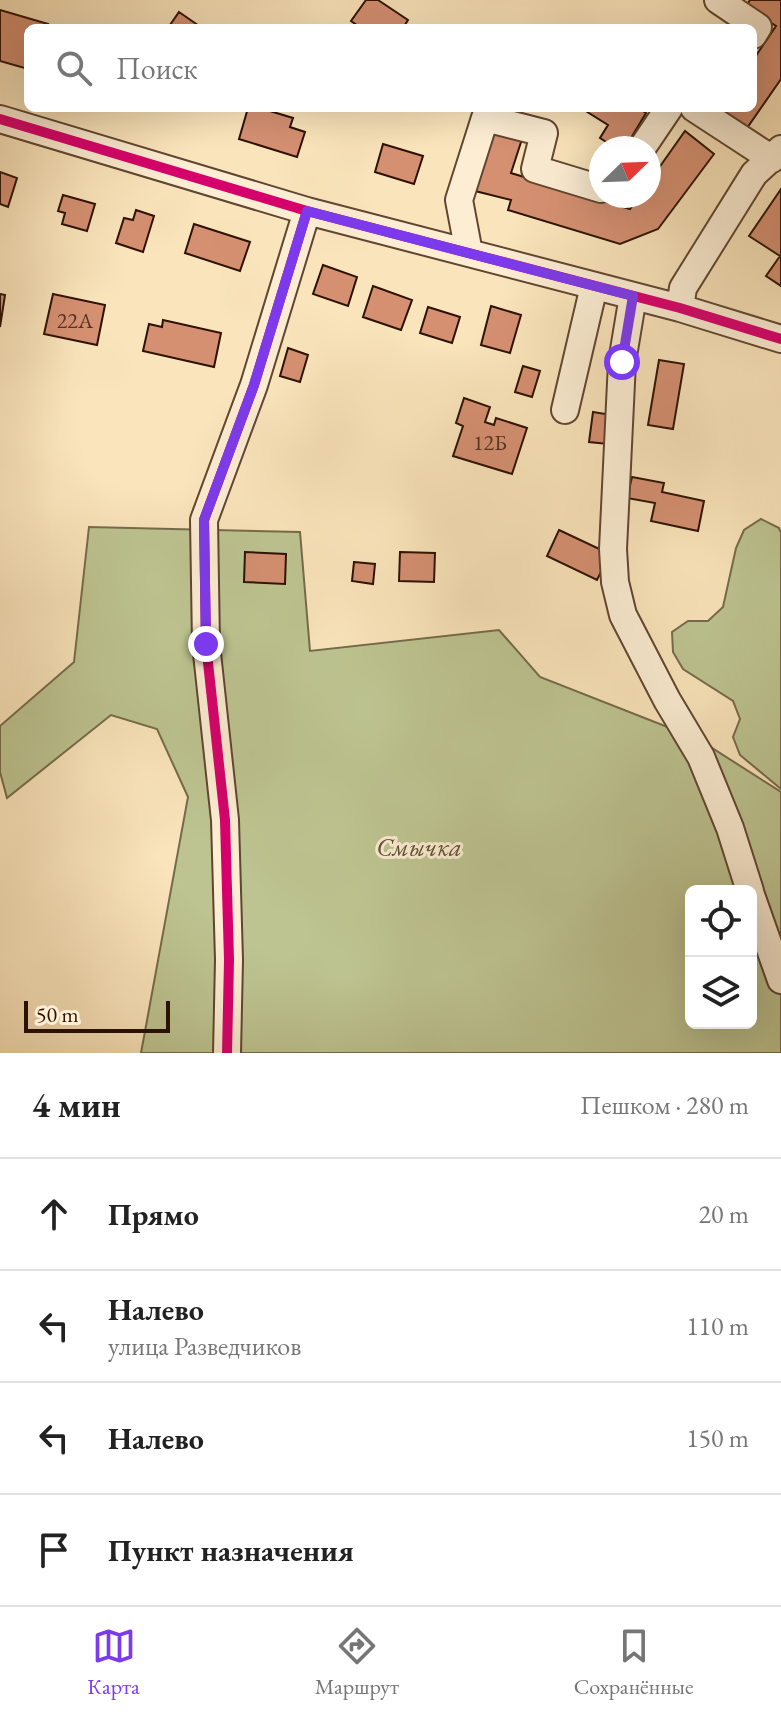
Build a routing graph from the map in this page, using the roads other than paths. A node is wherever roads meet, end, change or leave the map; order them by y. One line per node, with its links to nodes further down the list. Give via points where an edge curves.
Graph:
1 (718, 0): 2 (street)
2 (754, 24)
3 (666, 112): 6 (street)
4 (701, 112): 7 (street)
5 (0, 119): 9 (street)
6 (650, 136)
7 (777, 154): 13 (street, via 754,174 683,288)
8 (589, 185): 10 (street, via 535,169 544,133 485,118 459,200)
9 (307, 211): 10 (street); 19 (street, via 254,385 204,520 206,644 225,820)
10 (469, 253): 11 (street)
11 (594, 286): 12 (street); 15 (street)
12 (633, 296): 13 (street); 16 (street, via 622,362 615,582 623,615 701,757)
13 (680, 308): 14 (street)
14 (781, 339)
15 (565, 410)
16 (748, 885)
17 (757, 913): 18 (street)
18 (781, 980)
19 (227, 1053)

